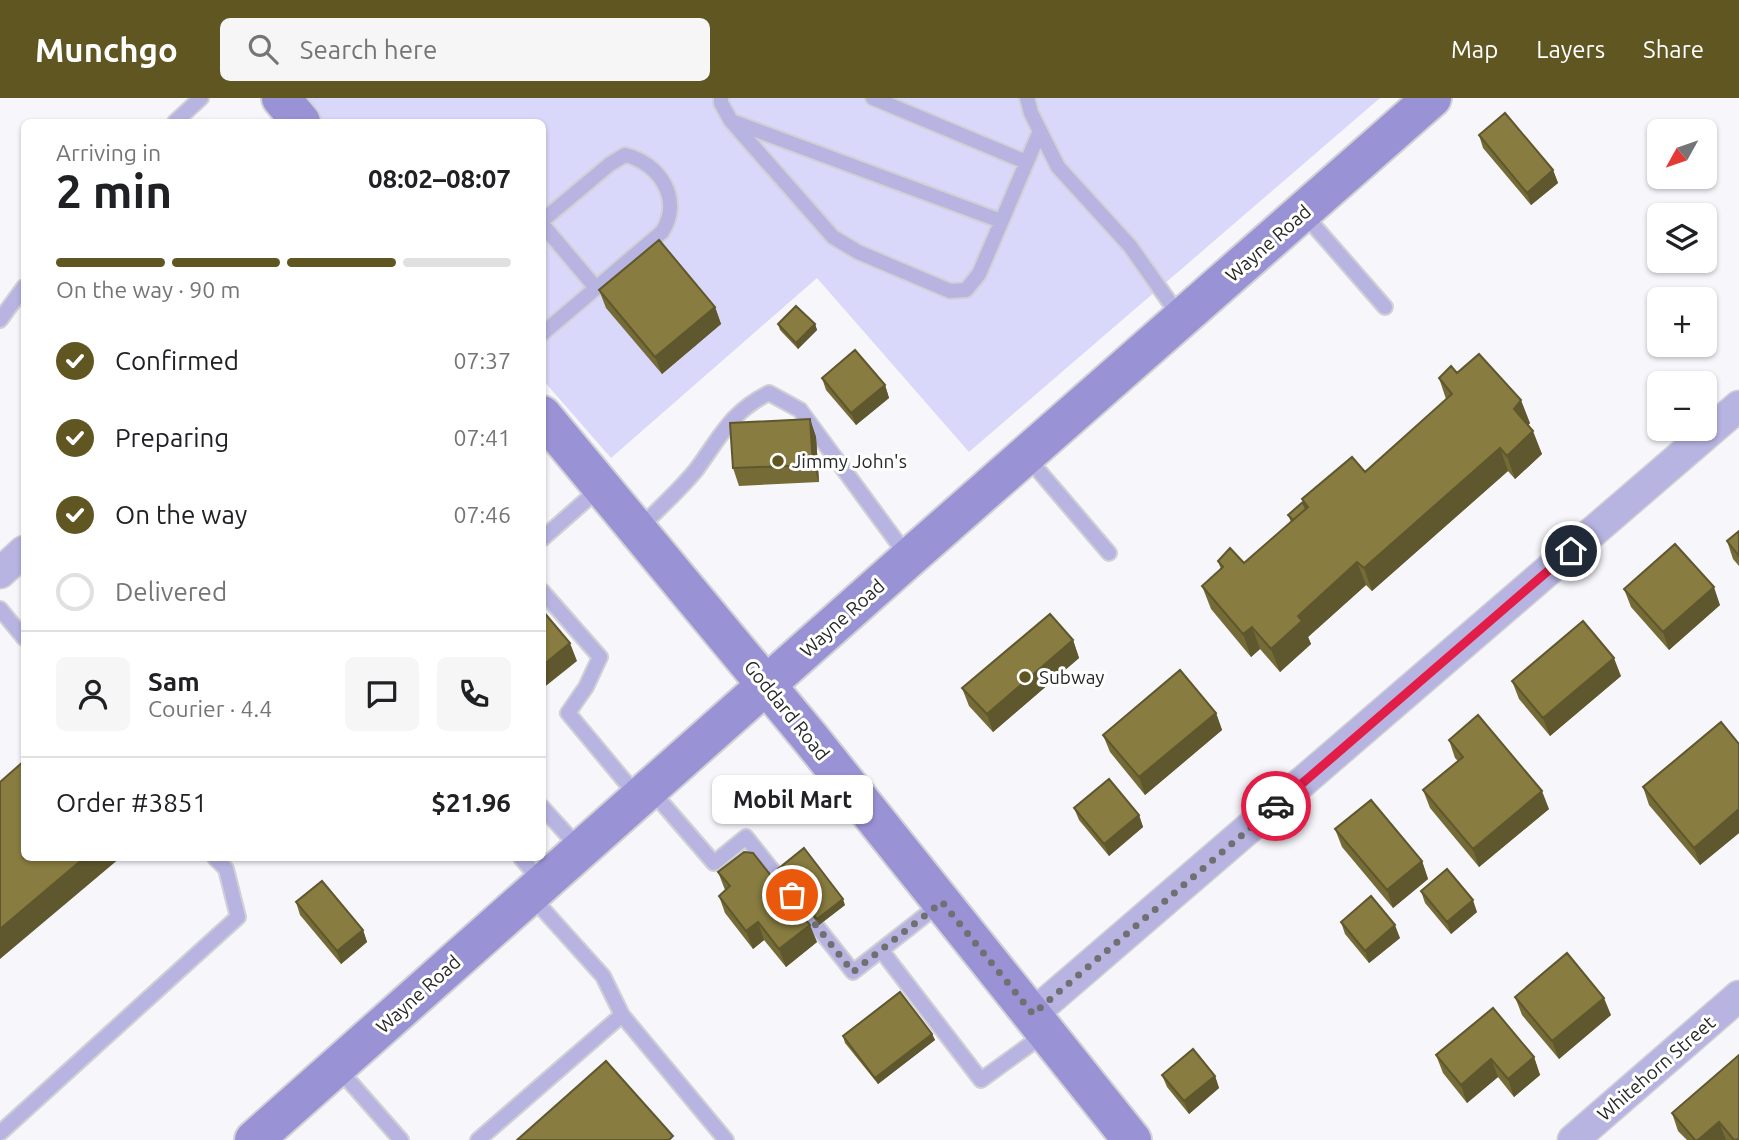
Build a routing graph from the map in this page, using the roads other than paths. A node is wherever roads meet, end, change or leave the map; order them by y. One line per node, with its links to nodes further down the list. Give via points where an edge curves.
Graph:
1 (201, 98): 6 (lane)
2 (721, 98): 7 (lane)
3 (873, 98): 9 (lane)
4 (1027, 98): 8 (lane)
5 (1432, 98): 10 (main road, Wayne Road)
6 (178, 119)
7 (731, 121): 12 (lane); 12 (lane, via 832,237 950,291 966,290 979,274)
8 (1040, 131): 9 (lane); 17 (lane, via 1058,167 1130,246)
9 (1026, 162): 12 (lane)
10 (1302, 212): 16 (lane); 17 (main road, Wayne Road)
11 (546, 220): 14 (lane, via 625,155 644,163 661,179 671,203 667,225)
12 (1002, 221)
13 (546, 228): 14 (lane)
14 (596, 288): 19 (lane)
15 (21, 292): 18 (lane)
16 (1385, 307)
17 (1181, 318): 22 (main road, Wayne Road)
18 (0, 320)
19 (546, 331)
20 (1739, 406): 43 (street)
21 (546, 420): 23 (main road, Goddard Road)
22 (1026, 456): 26 (lane); 28 (main road, Wayne Road)
23 (601, 487): 24 (main road, Goddard Road); 25 (lane)
24 (638, 531): 28 (lane, via 695,470 723,429 769,393 800,410); 33 (main road, Goddard Road)
25 (546, 535)
26 (1109, 553)
27 (21, 554): 29 (street)
28 (909, 558): 33 (main road, Wayne Road)
29 (0, 573)
30 (546, 596): 34 (lane, via 600,657 568,713)
31 (0, 609): 32 (lane)
32 (21, 634)
33 (767, 684): 34 (main road, Wayne Road); 39 (main road, Goddard Road)
34 (644, 794): 36 (main road, Wayne Road); 40 (lane, via 714,863 746,837 853,972)
35 (546, 812): 36 (lane)
36 (580, 850): 38 (main road, Wayne Road)
37 (218, 861): 45 (lane, via 226,869 239,917)
38 (532, 879): 42 (lane, via 603,976); 44 (main road, Wayne Road)
39 (942, 902): 40 (lane); 43 (main road, Goddard Road)
40 (881, 950): 43 (lane, via 981,1080)
41 (1739, 996): 51 (street, Whitehorn Street)
42 (622, 1015): 48 (lane); 49 (lane)
43 (1040, 1023): 50 (main road, Goddard Road)
44 (337, 1067): 46 (main road, Wayne Road); 47 (lane)
45 (0, 1133)
46 (254, 1140)
47 (401, 1140)
48 (478, 1140)
49 (726, 1140)
50 (1132, 1140)
51 (1573, 1140)

